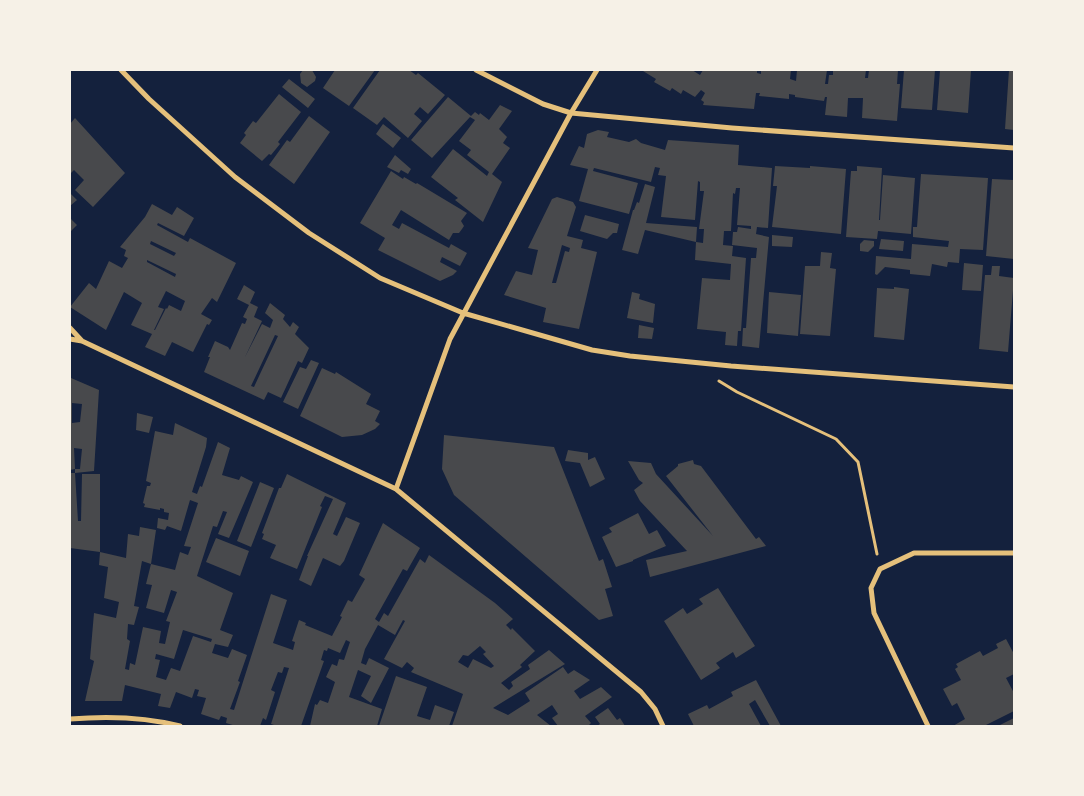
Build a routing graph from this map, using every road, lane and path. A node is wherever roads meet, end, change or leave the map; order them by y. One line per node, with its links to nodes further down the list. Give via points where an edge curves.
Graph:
1 (121, 70): 6 (street, via 235,176 309,233 380,278)
2 (476, 70): 4 (street, via 543,104)
3 (597, 70): 4 (street)
4 (571, 113): 5 (street); 6 (street)
5 (1014, 148)
6 (463, 313): 11 (street, via 592,350 630,356); 12 (street, via 450,339)
7 (70, 328): 9 (street)
8 (70, 339): 9 (street)
9 (82, 341): 12 (street)
10 (713, 377): 14 (path, via 737,392 836,439 858,462)
11 (1014, 386)
12 (396, 489): 17 (street, via 641,692 655,709)
13 (1014, 553): 14 (street, via 914,553)
14 (880, 569): 18 (street, via 871,588 874,613)
15 (70, 719): 16 (street, via 121,718)
16 (180, 726)
17 (663, 726)
18 (928, 726)

